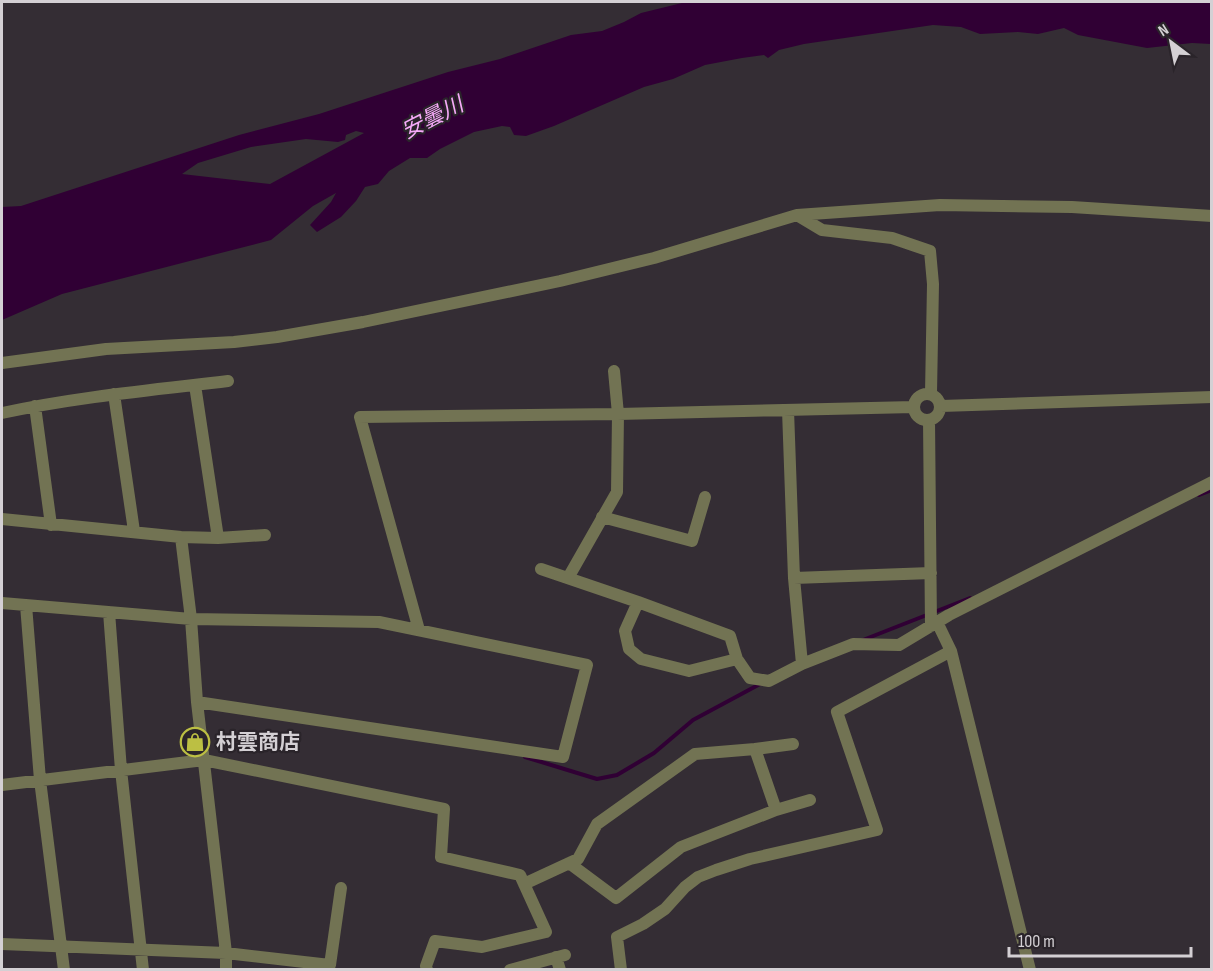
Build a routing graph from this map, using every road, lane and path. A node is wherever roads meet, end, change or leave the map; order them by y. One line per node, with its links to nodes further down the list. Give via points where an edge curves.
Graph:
1 (797, 215): 2 (street, via 940,205 1072,207); 3 (street, via 654,258 363,322 256,339 106,349); 7 (street, via 822,230 892,238 930,251)
2 (1212, 216)
3 (2, 363)
4 (614, 371): 15 (street)
5 (228, 381): 6 (street)
6 (195, 385): 8 (street); 25 (street)
7 (931, 393): 11 (street); 12 (street, via 919,396)
8 (114, 394): 10 (street); 22 (street)
9 (1212, 397): 11 (street)
10 (35, 406): 14 (street); 21 (street)
11 (941, 406): 16 (street, via 939,414)
12 (914, 407): 13 (street); 16 (street, via 917,416)
13 (788, 410): 15 (street); 29 (street)
14 (2, 413)
15 (618, 414): 19 (street, via 617,492); 36 (street, via 360,417)
16 (929, 420): 27 (street)
17 (1212, 482): 35 (street)
18 (705, 497): 19 (street, via 692,542)
19 (602, 517): 28 (street)
20 (2, 519): 21 (street)
21 (51, 525): 22 (street)
22 (135, 531): 24 (street)
23 (266, 535): 25 (street)
24 (181, 537): 25 (street); 34 (street)
25 (218, 538)
26 (541, 569): 28 (street)
27 (931, 573): 29 (street); 35 (street)
28 (568, 578): 30 (street)
29 (794, 578): 39 (street)
30 (639, 602): 38 (street, via 730,636); 38 (street, via 625,631 628,649 641,659 689,671)
31 (2, 603): 32 (street)
32 (26, 605): 33 (street); 45 (street)
33 (109, 612): 34 (street); 44 (street)
34 (190, 619): 36 (street, via 379,622); 40 (street)
35 (934, 624): 37 (street); 39 (street, via 899,645 853,644)
36 (419, 630): 40 (street, via 587,665 563,757)
37 (951, 651): 62 (street, via 837,712 877,830 750,859 698,877 665,909 617,937); 63 (street)
38 (737, 659): 39 (street, via 750,678 769,681)
39 (802, 664)
40 (196, 702): 43 (street)
41 (793, 744): 42 (street)
42 (755, 749): 48 (street); 49 (street, via 695,754 597,824 578,859)
43 (204, 760): 44 (street); 50 (street, via 444,809 441,857 520,875); 55 (street)
44 (121, 770): 45 (street); 54 (street)
45 (40, 780): 46 (street); 53 (street)
46 (2, 784)
47 (810, 800): 48 (street)
48 (776, 810): 49 (street, via 681,847 616,898)
49 (569, 863): 50 (street)
50 (524, 884): 59 (street, via 546,932 482,948 435,941)
51 (341, 888): 55 (street, via 330,965)
52 (2, 944): 53 (street)
53 (61, 947): 54 (street); 56 (street)
54 (141, 950): 55 (street); 57 (street)
55 (226, 953): 58 (street)
56 (64, 969)
57 (143, 969)
58 (226, 969)
59 (427, 969)
60 (510, 969): 61 (street, via 560,956)
61 (560, 969)
62 (621, 969)
63 (1030, 969)

